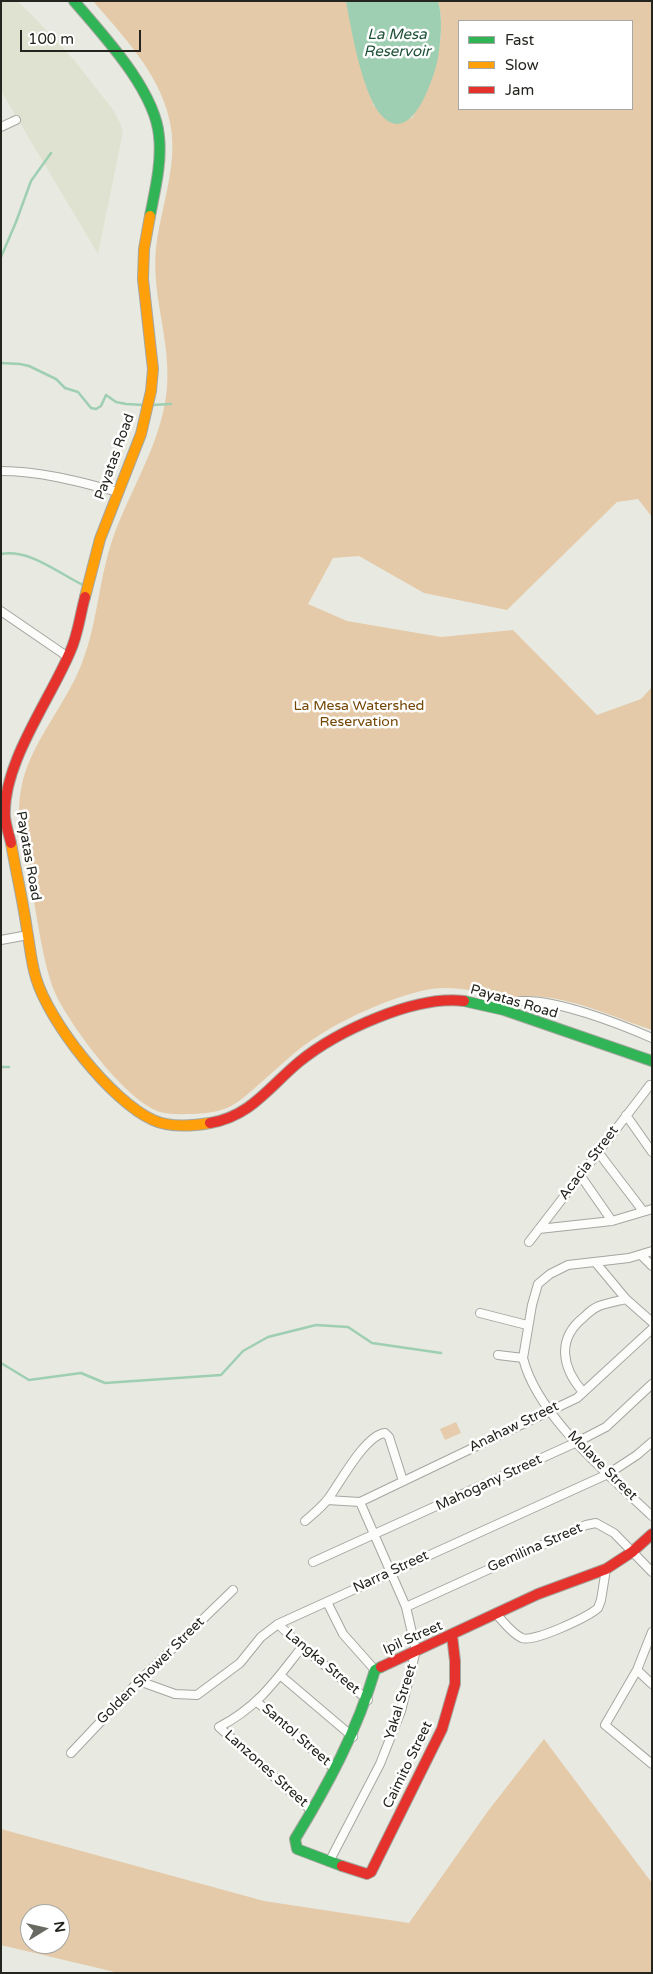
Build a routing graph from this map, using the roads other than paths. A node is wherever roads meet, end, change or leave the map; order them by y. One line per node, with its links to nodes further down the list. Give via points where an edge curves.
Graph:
1 (74, 1): 5 (main road, Payatas Road, via 126,65 152,110 160,138 143,265 153,379 139,439)
2 (16, 120): 3 (street)
3 (1, 127)
4 (1, 471): 5 (street, via 64,478)
5 (118, 492): 7 (main road, Payatas Road, via 100,539)
6 (1, 611): 7 (street)
7 (68, 657): 8 (main road, Payatas Road, via 19,755 5,800 5,817)
8 (28, 936): 9 (street); 10 (main road, Payatas Road, via 38,986 59,1024 94,1069 125,1101 140,1113 166,1123 209,1124 237,1115 299,1062 349,1029 370,1020 439,1000 458,1000)
9 (1, 940)
10 (490, 1007): 11 (street, via 523,1001 554,1005 616,1023); 12 (main road, Payatas Road)
11 (652, 1038)
12 (652, 1061)
13 (650, 1085): 14 (street, Acacia Street)
14 (626, 1115): 15 (street, Acacia Street); 16 (street)
15 (598, 1152): 17 (street, Acacia Street); 19 (street)
16 (652, 1152)
17 (580, 1175): 20 (street); 21 (street, Acacia Street)
18 (652, 1209): 19 (street)
19 (643, 1211): 20 (street)
20 (612, 1221): 21 (street)
21 (539, 1229): 22 (street, Acacia Street)
22 (529, 1242)
23 (652, 1252): 24 (street)
24 (641, 1255): 25 (street); 26 (street)
25 (596, 1263): 27 (street); 30 (street, via 568,1265 538,1284)
26 (652, 1266)
27 (626, 1299): 29 (street); 35 (street, via 597,1306 574,1325 566,1340 564,1361)
28 (480, 1313): 30 (street)
29 (652, 1322)
30 (527, 1325): 33 (street)
31 (652, 1329): 35 (street, Anahaw Street)
32 (498, 1355): 33 (street)
33 (523, 1358): 36 (street, Molave Street, via 527,1374)
34 (652, 1384): 37 (street, Mahogany Street, via 606,1427)
35 (583, 1392): 36 (street, Anahaw Street)
36 (549, 1410): 37 (street, Molave Street); 40 (street, Anahaw Street)
37 (577, 1442): 39 (street, Molave Street); 46 (street, Mahogany Street)
38 (652, 1442): 39 (street, Narra Street)
39 (608, 1474): 43 (street, Molave Street); 50 (street, Narra Street)
40 (403, 1481): 41 (street, via 389,1436 379,1434 352,1464); 42 (street, Anahaw Street)
41 (327, 1500): 42 (street); 44 (street)
42 (360, 1502): 46 (street, Yakal Street)
43 (652, 1516)
44 (305, 1520)
45 (652, 1534): 47 (main road, Ipil Street)
46 (374, 1536): 48 (street, Mahogany Street); 50 (street, Yakal Street)
47 (632, 1552): 49 (main road, Ipil Street); 51 (street, Gemilina Street); 54 (street, Gemilina Street, via 607,1528 596,1523 586,1525)
48 (313, 1562)
49 (606, 1569): 55 (main road, Ipil Street, via 538,1594); 55 (street, via 598,1608 542,1635 521,1638)
50 (391, 1572): 53 (street, Narra Street); 54 (street, Yakal Street)
51 (652, 1572)
52 (233, 1590): 65 (street, Golden Shower Street)
53 (327, 1602): 56 (street, Narra Street); 62 (street, via 343,1634)
54 (406, 1607): 61 (street, Yakal Street)
55 (496, 1614): 58 (main road, Ipil Street)
56 (278, 1624): 60 (street, Langka Street); 65 (street, Narra Street, via 260,1636 240,1663 197,1695 175,1694)
57 (652, 1632): 59 (street)
58 (452, 1635): 61 (main road, Ipil Street); 75 (main road, Caimito Street, via 455,1684 442,1729)
59 (651, 1641): 63 (street)
60 (302, 1647): 64 (street); 67 (street, Langka Street)
61 (416, 1650): 62 (main road, Ipil Street); 74 (street, Yakal Street, via 401,1711 380,1764)
62 (375, 1670): 67 (main road, Ipil Street)
63 (637, 1670): 66 (street); 71 (street, via 605,1725)
64 (280, 1675): 68 (street); 69 (street)
65 (139, 1681): 70 (street, Golden Shower Street)
66 (652, 1684)
67 (368, 1700): 69 (main road, Ipil Street)
68 (257, 1702): 72 (street, Santol Street); 73 (street, Lanzones Street, via 245,1713 219,1727)
69 (352, 1737): 72 (main road, Ipil Street)
70 (71, 1753)
71 (652, 1764)
72 (335, 1769): 73 (main road, Ipil Street)
73 (312, 1811): 74 (main road, Ipil Street, via 295,1839 295,1846)
74 (329, 1862): 75 (main road, Ipil Street)
75 (369, 1873)

